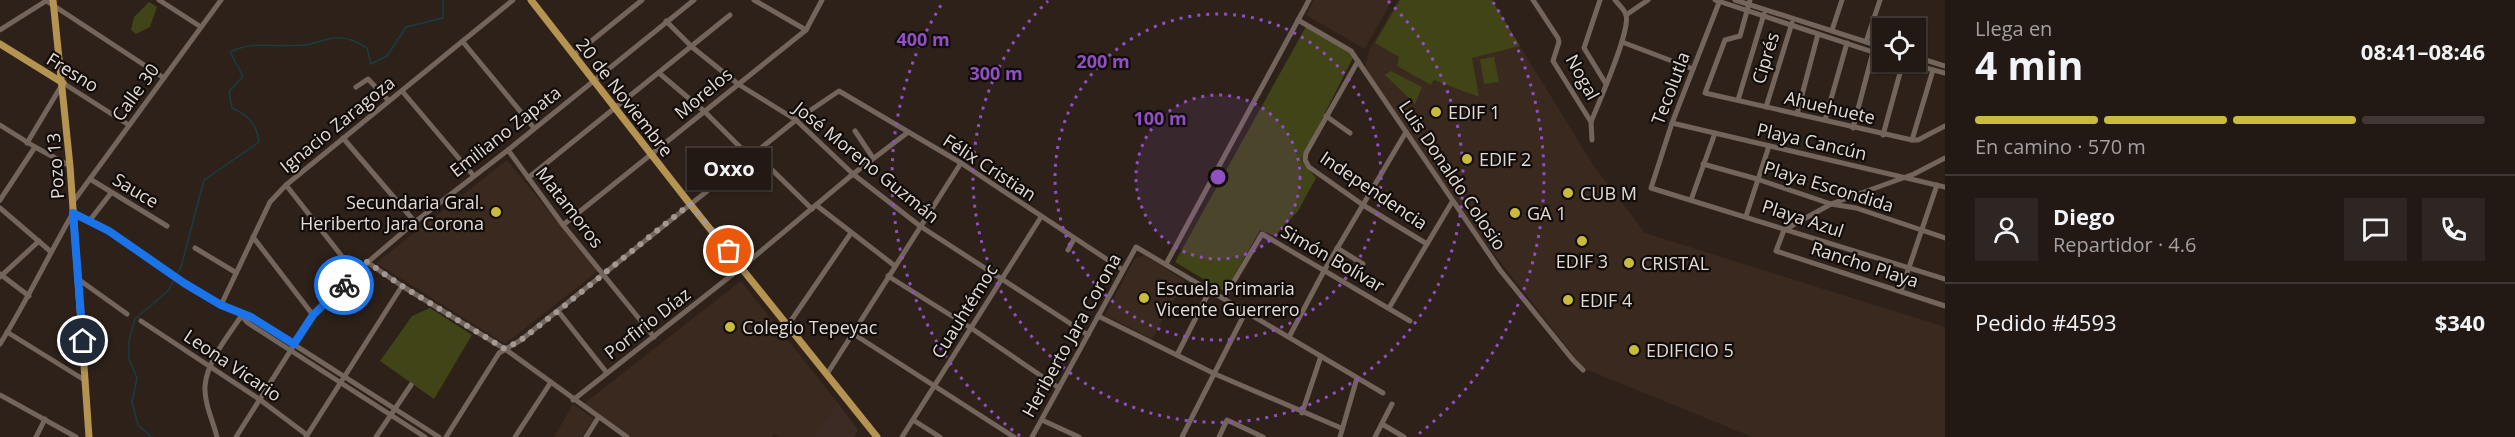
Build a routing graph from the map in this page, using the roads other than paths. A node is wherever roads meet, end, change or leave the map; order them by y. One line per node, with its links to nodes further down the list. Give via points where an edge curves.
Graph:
1 (159, 0): 28 (street)
2 (221, 0): 28 (street, Calle 30)
3 (513, 0): 33 (street, Ignacio Zaragoza)
4 (531, 0): 41 (main road, 20 de Noviembre)
5 (642, 0): 41 (street)
6 (694, 0): 26 (street, Emiliano Zapata)
7 (822, 0): 30 (street)
8 (1309, 0): 25 (street)
9 (1534, 0): 68 (street, Nogal, via 1559,42 1553,61)
10 (1600, 0): 56 (street, via 1584,48)
11 (1615, 0): 22 (street)
12 (1648, 0): 22 (street)
13 (1735, 0): 19 (street)
14 (1842, 0): 31 (street)
15 (1880, 0): 35 (street)
16 (757, 1): 30 (street)
17 (1718, 1): 19 (street); 47 (street, Tecolutla)
18 (50, 2): 29 (street); 52 (street); 54 (main road, Pozo 13)
19 (1748, 5): 20 (street); 23 (street); 59 (street, Ahuehuete, via 1740,36 1725,40 1705,93)
20 (1765, 9): 23 (street); 24 (street)
21 (730, 15): 39 (street)
22 (1626, 15): 34 (street)
23 (1763, 16): 27 (street); 59 (street)
24 (1793, 19): 27 (street, Ciprés); 31 (street)
25 (1298, 20): 44 (street, Luis Donaldo Colosio, via 1351,51); 136 (street)
26 (666, 21): 39 (street, José Moreno Guzmán); 53 (street, Emiliano Zapata)
27 (1791, 26): 32 (street); 61 (street, Ciprés)
28 (201, 27): 52 (street, Calle 30)
29 (0, 30)
30 (806, 30): 55 (street, Morelos)
31 (1832, 30): 35 (street)
32 (1818, 34): 36 (street); 64 (street)
33 (462, 42): 58 (street, Ignacio Zaragoza); 73 (street)
34 (1622, 42): 47 (street); 56 (street)
35 (1866, 42): 38 (street)
36 (1847, 43): 40 (street); 67 (street)
37 (0, 44): 54 (main road, Fresno)
38 (1872, 44)
39 (692, 46): 50 (street); 55 (street, José Moreno Guzmán)
40 (1872, 52)
41 (574, 55): 53 (main road, 20 de Noviembre)
42 (1872, 56): 74 (street)
43 (1926, 60): 45 (street)
44 (1358, 61): 65 (street); 76 (street, Luis Donaldo Colosio)
45 (1945, 66)
46 (1926, 68): 48 (street)
47 (1693, 69): 69 (street, Tecolutla)
48 (1933, 70): 51 (street); 83 (street)
49 (1900, 72): 80 (street)
50 (659, 73): 62 (street); 63 (street)
51 (1945, 73)
52 (164, 78): 71 (street, Calle 30)
53 (593, 81): 62 (main road, 20 de Noviembre); 73 (street, Emiliano Zapata)
54 (63, 83): 71 (street, Fresno); 84 (street); 94 (main road, Pozo 13)
55 (738, 84): 63 (street, Morelos); 66 (street, José Moreno Guzmán)
56 (1606, 84): 68 (street)
57 (356, 87): 60 (street, via 368,79)
58 (402, 91): 60 (street, Ignacio Zaragoza); 96 (street)
59 (1738, 100): 61 (street, Ahuehuete)
60 (389, 101): 81 (street, Ignacio Zaragoza)
61 (1766, 107): 64 (street, Ahuehuete)
62 (615, 108): 88 (main road, 20 de Noviembre); 97 (street)
63 (705, 112): 88 (street, Morelos); 89 (street)
64 (1797, 114): 67 (street, Ahuehuete)
65 (1326, 116): 78 (street); 112 (street, Independencia, via 1305,160 1309,167)
66 (796, 120): 77 (street, Félix Cristian, via 839,90); 89 (street); 95 (street, José Moreno Guzmán)
67 (1825, 120): 74 (street, Ahuehuete)
68 (1591, 122): 82 (street, Nogal)
69 (1672, 123): 79 (street, Playa Cancún); 104 (street, Tecolutla)
70 (0, 125): 84 (street)
71 (129, 125): 99 (street, Calle 30)
72 (1945, 125): 83 (street)
73 (534, 128): 87 (street, Emiliano Zapata)
74 (1853, 128): 80 (street, Ahuehuete)
75 (855, 131): 90 (street)
76 (1406, 132): 109 (street, Luis Donaldo Colosio); 112 (street)
77 (907, 133): 90 (street, Porfirio Díaz); 92 (street, Félix Cristian)
78 (1350, 133)
79 (1714, 133): 85 (street, Playa Cancún); 93 (street)
80 (1883, 135): 83 (street, Ahuehuete)
81 (344, 138): 101 (street, Ignacio Zaragoza); 119 (street)
82 (1592, 140)
83 (1911, 140)
84 (27, 143): 86 (street)
85 (1769, 146): 98 (street, Playa Cancún); 100 (street)
86 (35, 147): 94 (street); 106 (street)
87 (508, 150): 96 (street, Emiliano Zapata); 97 (street, Matamoros)
88 (652, 155): 110 (main road, 20 de Noviembre); 120 (street, Morelos)
89 (753, 156): 110 (street); 113 (street)
90 (873, 158): 95 (street, Porfirio Díaz)
91 (1945, 158): 98 (street)
92 (961, 163): 117 (street, Félix Cristian); 122 (street)
93 (1703, 164): 100 (street, Playa Escondida); 107 (street)
94 (70, 166): 108 (main road, Pozo 13)
95 (853, 174): 113 (street, Porfirio Díaz); 122 (street, José Moreno Guzmán)
96 (473, 175): 119 (street, Emiliano Zapata)
97 (528, 178): 120 (street, Matamoros)
98 (1904, 178): 102 (street, Playa Cancún); 111 (street)
99 (90, 179): 105 (street, Sauce); 108 (street, Calle 30)
100 (1757, 179): 111 (street, Playa Escondida); 116 (street)
101 (286, 185): 126 (street, Ignacio Zaragoza, via 270,202); 144 (street)
102 (1936, 185): 103 (street, Playa Cancún); 124 (street)
103 (1945, 187)
104 (1651, 188): 107 (street, Playa Azul)
105 (111, 193): 118 (street); 121 (street, Sauce)
106 (0, 200)
107 (1691, 200): 116 (street, Playa Azul)
108 (73, 202): 115 (main road, Pozo 13)
109 (1452, 202): 130 (street, Simón Bolívar); 181 (street, Luis Donaldo Colosio, via 1500,270)
110 (690, 204): 139 (main road, 20 de Noviembre); 145 (street)
111 (1831, 204): 123 (street); 124 (street, Playa Escondida, via 1856,208)
112 (1363, 205): 130 (street, Independencia); 132 (street)
113 (814, 207): 125 (street); 139 (street, Porfirio Díaz)
114 (0, 208): 129 (street)
115 (73, 213): 118 (street); 134 (street); 148 (main road, Pozo 13)
116 (1746, 216): 123 (street, Playa Azul)
117 (1041, 217): 128 (street, Félix Cristian); 149 (street, Cuauhtémoc)
118 (90, 220): 156 (street)
119 (415, 222): 135 (street, Emiliano Zapata)
120 (563, 225): 145 (street, Matamoros)
121 (167, 226)
122 (920, 226): 138 (street); 149 (street, José Moreno Guzmán)
123 (1784, 230): 140 (street, Playa Azul); 153 (street, Rancho Playa, via 1776,251)
124 (1922, 232): 127 (street, Playa Escondida); 140 (street)
125 (851, 233): 138 (street); 167 (street)
126 (253, 237): 143 (street, Ignacio Zaragoza); 163 (street)
127 (1945, 238)
128 (1074, 239): 133 (street); 142 (street, Félix Cristian)
129 (39, 241): 134 (street); 146 (street)
130 (1427, 244): 158 (street, Simón Bolívar)
131 (195, 248): 143 (street)
132 (1337, 248): 137 (street); 141 (street)
133 (1068, 250)
134 (51, 251): 154 (street)
135 (367, 262): 144 (street, Emiliano Zapata); 151 (street)
136 (1166, 264): 142 (street, Heriberto Jara Corona, via 1136,247); 152 (street)
137 (1364, 264)
138 (895, 266): 147 (street)
139 (742, 267): 167 (main road, 20 de Noviembre); 172 (street, Porfirio Díaz)
140 (1909, 268): 150 (street, Playa Azul); 153 (street)
141 (1325, 269): 155 (street, Simón Bolívar, via 1262,234); 158 (street, Simón Bolívar); 173 (street)
142 (1123, 270): 164 (street, Heriberto Jara Corona)
143 (235, 272): 156 (street, Ignacio Zaragoza)
144 (355, 273): 163 (street, Emiliano Zapata)
145 (604, 274): 159 (street); 172 (street, Matamoros)
146 (1, 275): 154 (street)
147 (888, 276): 168 (street); 170 (street)
148 (78, 279): 161 (street); 187 (main road, Pozo 13)
149 (1002, 279): 168 (street, Cuauhtémoc); 171 (street, José Moreno Guzmán)
150 (1945, 279)
151 (402, 286): 176 (street); 185 (street)
152 (1210, 290): 155 (street); 178 (street)
153 (1901, 291): 157 (street, Rancho Playa)
154 (29, 296): 169 (street)
155 (1224, 298): 160 (street)
156 (221, 305): 162 (street)
157 (1945, 306)
158 (1389, 308): 166 (street, Simón Bolívar)
159 (558, 311): 176 (street); 182 (street)
160 (1246, 311): 173 (street); 184 (street)
161 (127, 314)
162 (241, 315): 175 (street, via 251,317); 177 (street); 180 (street)
163 (313, 315): 175 (street, Emiliano Zapata)
164 (1098, 316): 171 (street, Heriberto Jara Corona); 178 (street)
165 (141, 321): 180 (street, Leona Vicario)
166 (1410, 321)
167 (788, 325): 183 (main road, 20 de Noviembre)
168 (971, 328): 191 (street, Cuauhtémoc); 192 (street)
169 (8, 332): 174 (street); 187 (street)
170 (852, 333): 183 (street); 191 (street)
171 (1088, 335): 192 (street, Heriberto Jara Corona)
172 (654, 337): 182 (street, Porfirio Díaz)
173 (1289, 337): 179 (street)
174 (0, 344)
175 (294, 344): 177 (street, Emiliano Zapata); 185 (street)
176 (505, 349): 189 (street); 216 (street)
177 (291, 350): 188 (street); 195 (street, Emiliano Zapata)
178 (1177, 356): 184 (street)
179 (1321, 356): 186 (street); 199 (street)
180 (210, 367): 195 (street, Leona Vicario); 211 (street, via 206,399)
181 (1583, 370)
182 (607, 373): 196 (street, Porfirio Díaz)
183 (827, 374): 220 (main road, 20 de Noviembre)
184 (1215, 374): 199 (street); 226 (street)
185 (345, 376): 188 (street); 198 (street)
186 (1357, 378): 193 (street); 206 (street)
187 (87, 382): 210 (main road, Pozo 13)
188 (341, 382): 200 (street); 207 (street)
189 (551, 382): 196 (street); 217 (street)
190 (411, 385): 198 (street)
191 (934, 386): 203 (street, Cuauhtémoc); 223 (street)
192 (1059, 388): 204 (street, Heriberto Jara Corona)
193 (1383, 393)
194 (0, 394): 202 (street)
195 (260, 399): 207 (street, Leona Vicario); 212 (street, Emiliano Zapata)
196 (573, 400): 201 (street)
197 (1392, 404): 205 (street)
198 (395, 408): 200 (street); 215 (street)
199 (1302, 413): 206 (street)
200 (391, 414): 213 (street); 214 (street)
201 (598, 418): 218 (street); 219 (street)
202 (45, 419): 208 (street); 209 (street)
203 (913, 420): 221 (street, Cuauhtémoc); 222 (street)
204 (1041, 420): 224 (street, Heriberto Jara Corona); 225 (street)
205 (1382, 424): 230 (street); 231 (street)
206 (1341, 428): 229 (street)
207 (306, 436)
208 (36, 437)
209 (76, 437)
210 (89, 437)
211 (217, 437)
212 (236, 437)
213 (376, 437)
214 (425, 437)
215 (439, 437)
216 (446, 437)
217 (515, 437)
218 (586, 437)
219 (627, 437)
220 (877, 437)
221 (902, 437)
222 (940, 437)
223 (1014, 437)
224 (1032, 437)
225 (1079, 437)
226 (1182, 437)
227 (1219, 437): 228 (street, via 1227,420)
228 (1263, 437)
229 (1340, 437)
230 (1375, 437)
231 (1404, 437)

